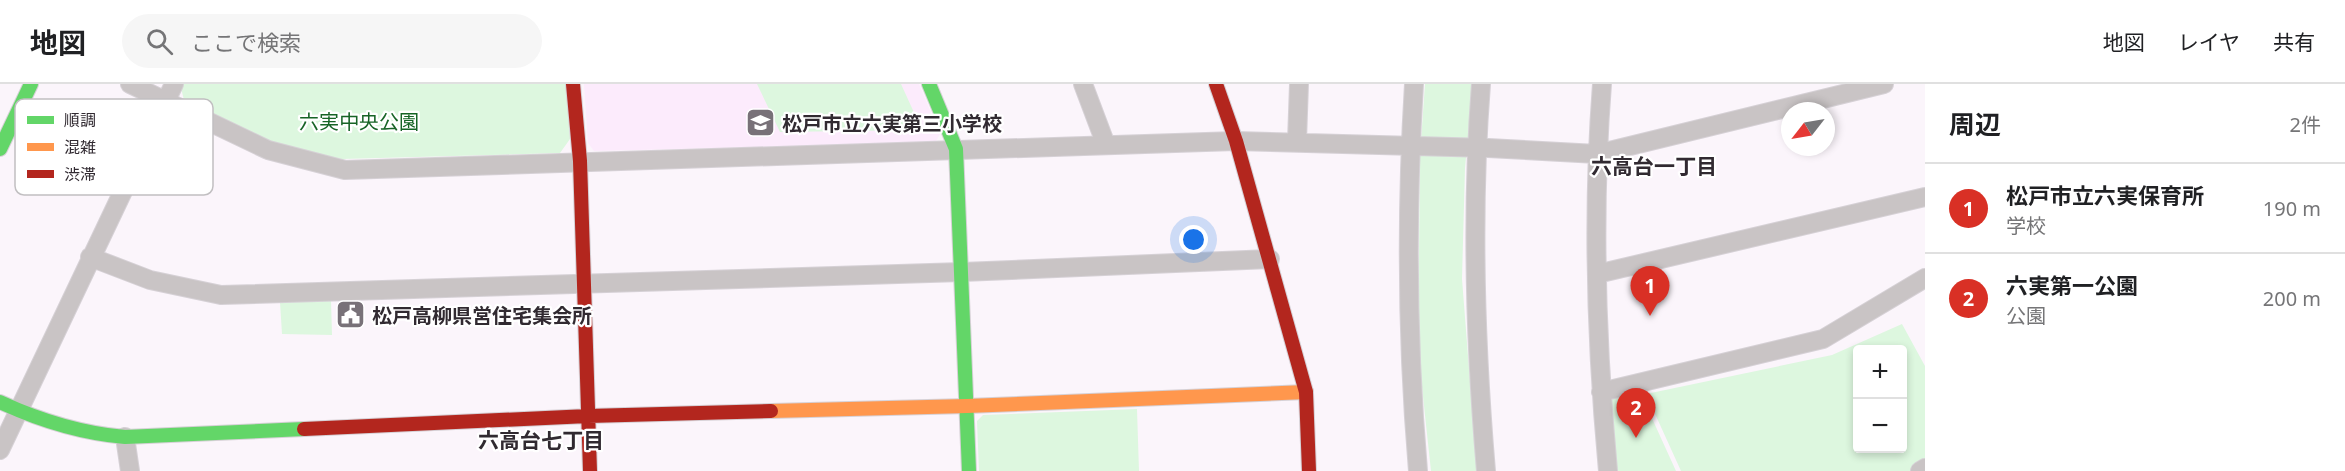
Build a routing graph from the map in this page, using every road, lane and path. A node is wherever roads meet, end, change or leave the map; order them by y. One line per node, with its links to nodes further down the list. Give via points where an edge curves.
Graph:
1 (31, 84): 14 (street)
2 (130, 84): 15 (street)
3 (174, 84): 16 (street)
4 (573, 84): 27 (street)
5 (928, 84): 25 (street)
6 (1083, 84): 21 (street)
7 (1216, 84): 19 (street)
8 (1299, 84): 20 (street)
9 (1413, 84): 22 (street)
10 (1482, 84): 23 (street)
11 (1602, 84): 26 (street)
12 (1884, 84): 13 (street)
13 (1845, 88): 26 (street)
14 (24, 99)
15 (159, 99)
16 (166, 99)
17 (15, 118): 24 (street)
18 (213, 124): 27 (street, via 268,150 345,170)
19 (1236, 141): 20 (street); 21 (street); 31 (street)
20 (1298, 141): 22 (street)
21 (1106, 145): 25 (street)
22 (1410, 145): 23 (street); 49 (street, via 1410,346)
23 (1478, 147): 26 (street); 50 (street, via 1474,259)
24 (0, 149)
25 (956, 149): 27 (street); 32 (street)
26 (1596, 154): 33 (street)
27 (580, 161): 35 (street)
28 (120, 195): 30 (street)
29 (1924, 198): 33 (street)
30 (90, 257): 35 (street, via 150,280 221,295); 40 (street)
31 (1270, 259): 32 (street); 36 (street)
32 (962, 272): 35 (street); 39 (street)
33 (1597, 274): 37 (street)
34 (1925, 278): 37 (street, via 1823,339)
35 (584, 284): 41 (street)
36 (1306, 392): 39 (street); 48 (street)
37 (1601, 392): 51 (street)
38 (0, 402): 40 (street)
39 (967, 406): 41 (street); 47 (street)
40 (19, 411): 42 (street, via 59,427); 43 (street)
41 (588, 416): 42 (street); 46 (street)
42 (125, 436): 45 (street)
43 (0, 450)
44 (1925, 468): 52 (street)
45 (130, 471)
46 (590, 471)
47 (969, 471)
48 (1309, 471)
49 (1418, 471)
50 (1486, 471)
51 (1608, 471)
52 (1920, 471)

